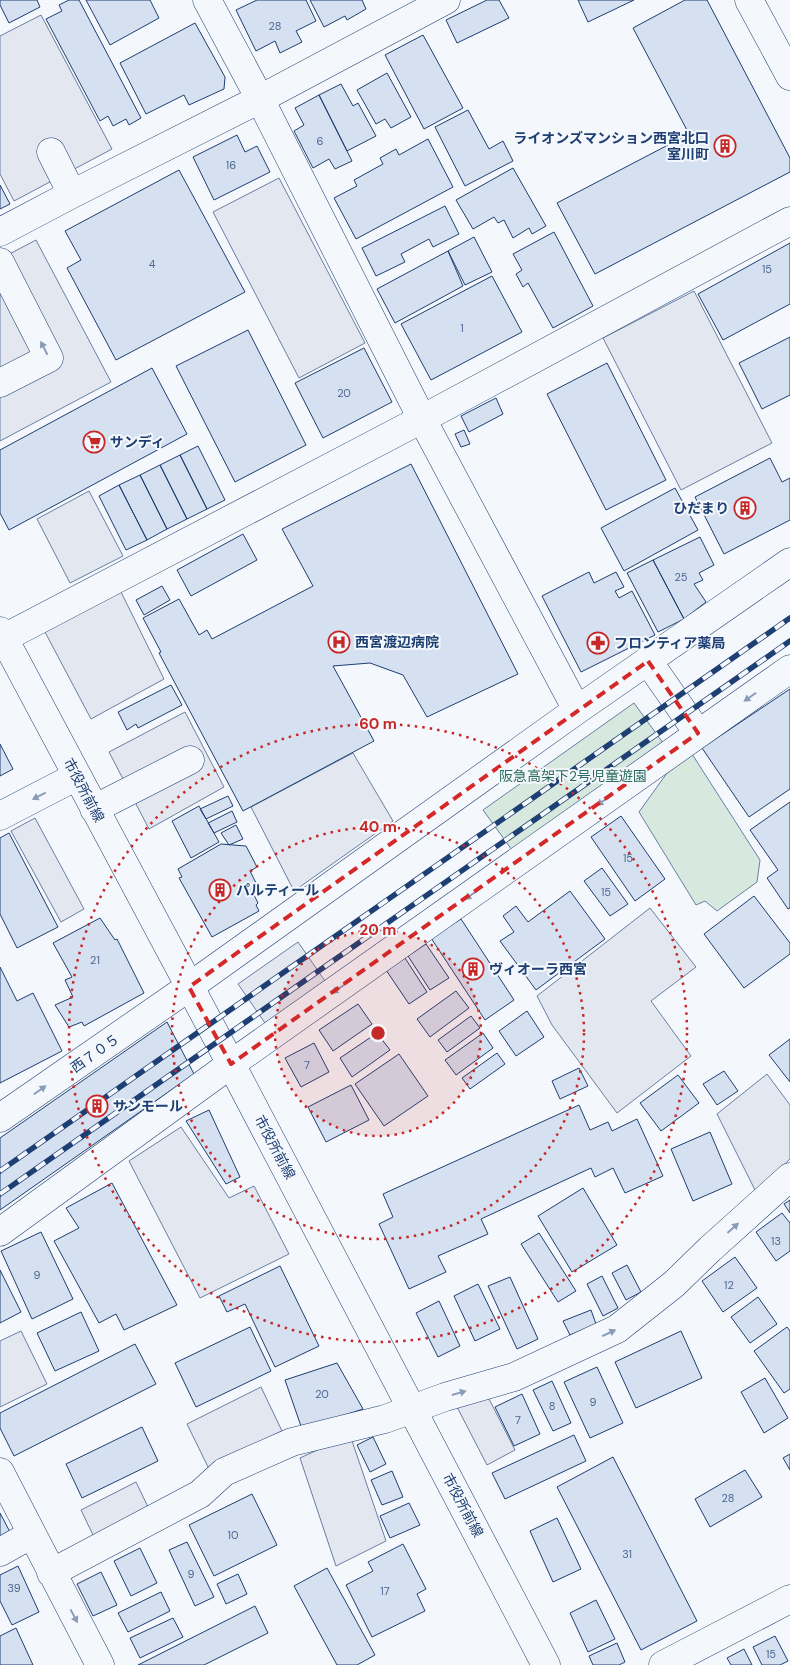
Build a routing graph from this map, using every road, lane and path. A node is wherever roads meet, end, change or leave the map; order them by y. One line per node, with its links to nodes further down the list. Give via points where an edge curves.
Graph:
1 (207, 0): 5 (street)
2 (446, 0): 5 (street)
3 (749, 0): 4 (street)
4 (790, 76)
5 (260, 99): 7 (street); 12 (street)
6 (50, 152): 7 (street)
7 (72, 194): 9 (street)
8 (790, 221): 12 (street)
9 (0, 232)
10 (0, 262): 11 (street, one-way to 10, via 49,358)
11 (0, 383)
12 (422, 419): 14 (street); 17 (street)
13 (786, 573): 15 (street, 西７０５)
14 (2, 634): 20 (street, 市役所前線)
15 (648, 661): 17 (street, 西７０５); 18 (street)
16 (790, 668): 18 (street, one-way to 18)
17 (577, 710): 23 (street, 西７０５)
18 (698, 734): 24 (street, one-way to 24)
19 (190, 760): 21 (street)
20 (77, 776): 21 (street, 市役所前線); 22 (street, one-way to 22)
21 (94, 809): 23 (street, 市役所前線)
22 (0, 816)
23 (189, 987): 24 (street, 市役所前線); 25 (street, 西７０５, one-way to 23)
24 (231, 1064): 27 (street); 28 (street, 市役所前線)
25 (0, 1118)
26 (790, 1177): 28 (street, one-way to 26, via 514,1377 617,1329 674,1284)
27 (0, 1232)
28 (413, 1409): 32 (street, via 292,1442 224,1472 200,1494); 35 (street, 市役所前線)
29 (0, 1472): 30 (street)
30 (32, 1534): 31 (street); 32 (street)
31 (0, 1552)
32 (51, 1573): 34 (street, one-way to 34)
33 (790, 1599): 36 (street)
34 (100, 1665)
35 (546, 1665)
36 (663, 1665)

